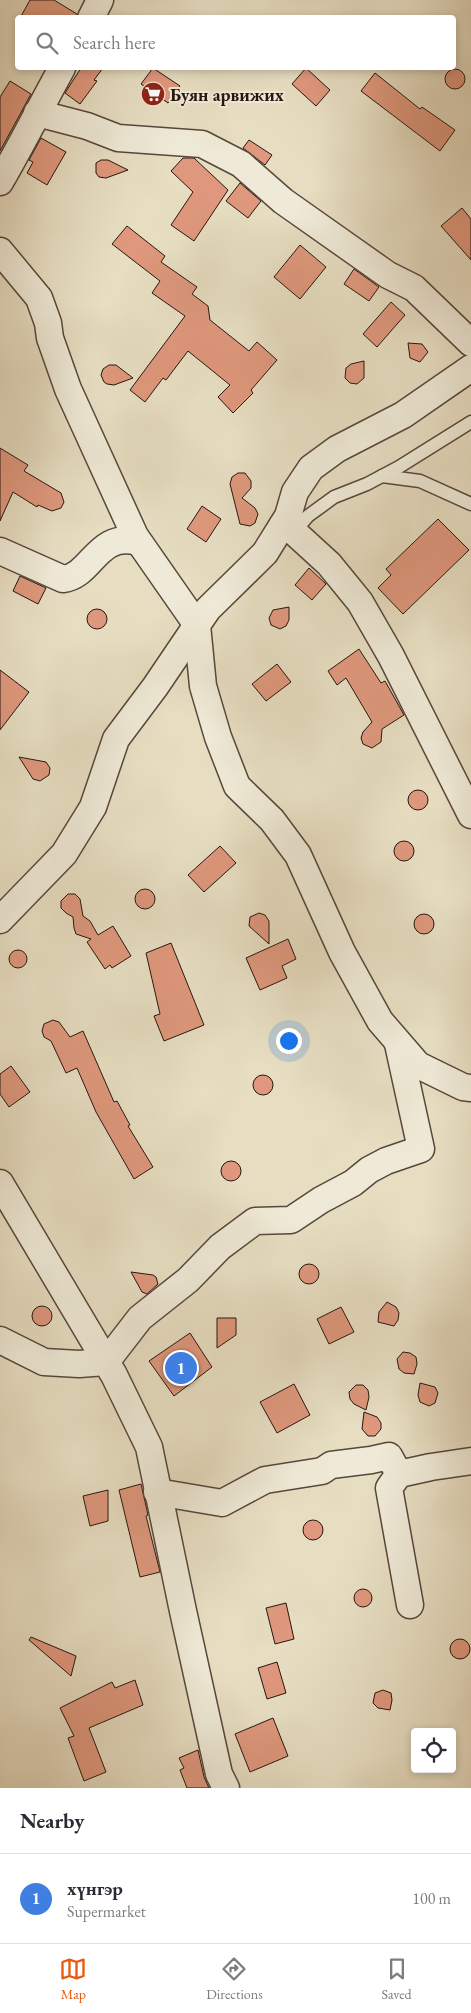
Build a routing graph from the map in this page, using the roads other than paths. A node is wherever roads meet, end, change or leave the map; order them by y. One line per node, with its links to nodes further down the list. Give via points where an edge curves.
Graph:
1 (100, 0): 2 (street)
2 (92, 15)
3 (61, 70): 4 (street)
4 (37, 113): 5 (street); 7 (street, via 118,138 202,144 241,164 283,201 388,275 414,288)
5 (0, 182)
6 (0, 251): 13 (street, via 40,298 68,389)
7 (471, 343)
8 (471, 368): 12 (street, via 403,415 316,463 295,492)
9 (471, 422): 10 (lane)
10 (382, 476): 11 (lane, via 420,481); 12 (lane, via 334,497)
11 (471, 504)
12 (288, 529): 15 (street, via 208,608); 16 (street, via 329,564 360,602 391,656)
13 (138, 542): 14 (street, via 111,543 71,578 63,579); 15 (street)
14 (0, 551)
15 (197, 625): 17 (street, via 116,739 94,807 64,854); 18 (street, via 202,686 237,786 272,820 298,854 370,1005)
16 (471, 815)
17 (0, 920)
18 (397, 1040): 19 (street, via 418,1065); 22 (street, via 421,1150 369,1170 353,1184 291,1220 255,1221 220,1247 188,1280 140,1318)
19 (471, 1088)
20 (0, 1182): 22 (street)
21 (0, 1340): 22 (street, via 44,1362)
22 (106, 1362): 25 (street, via 149,1447)
23 (471, 1462): 24 (street)
24 (399, 1474): 25 (street, via 389,1456 265,1480 222,1503); 26 (street, via 388,1488)
25 (157, 1492): 27 (street, via 219,1774)
26 (410, 1605)
27 (226, 1788)

